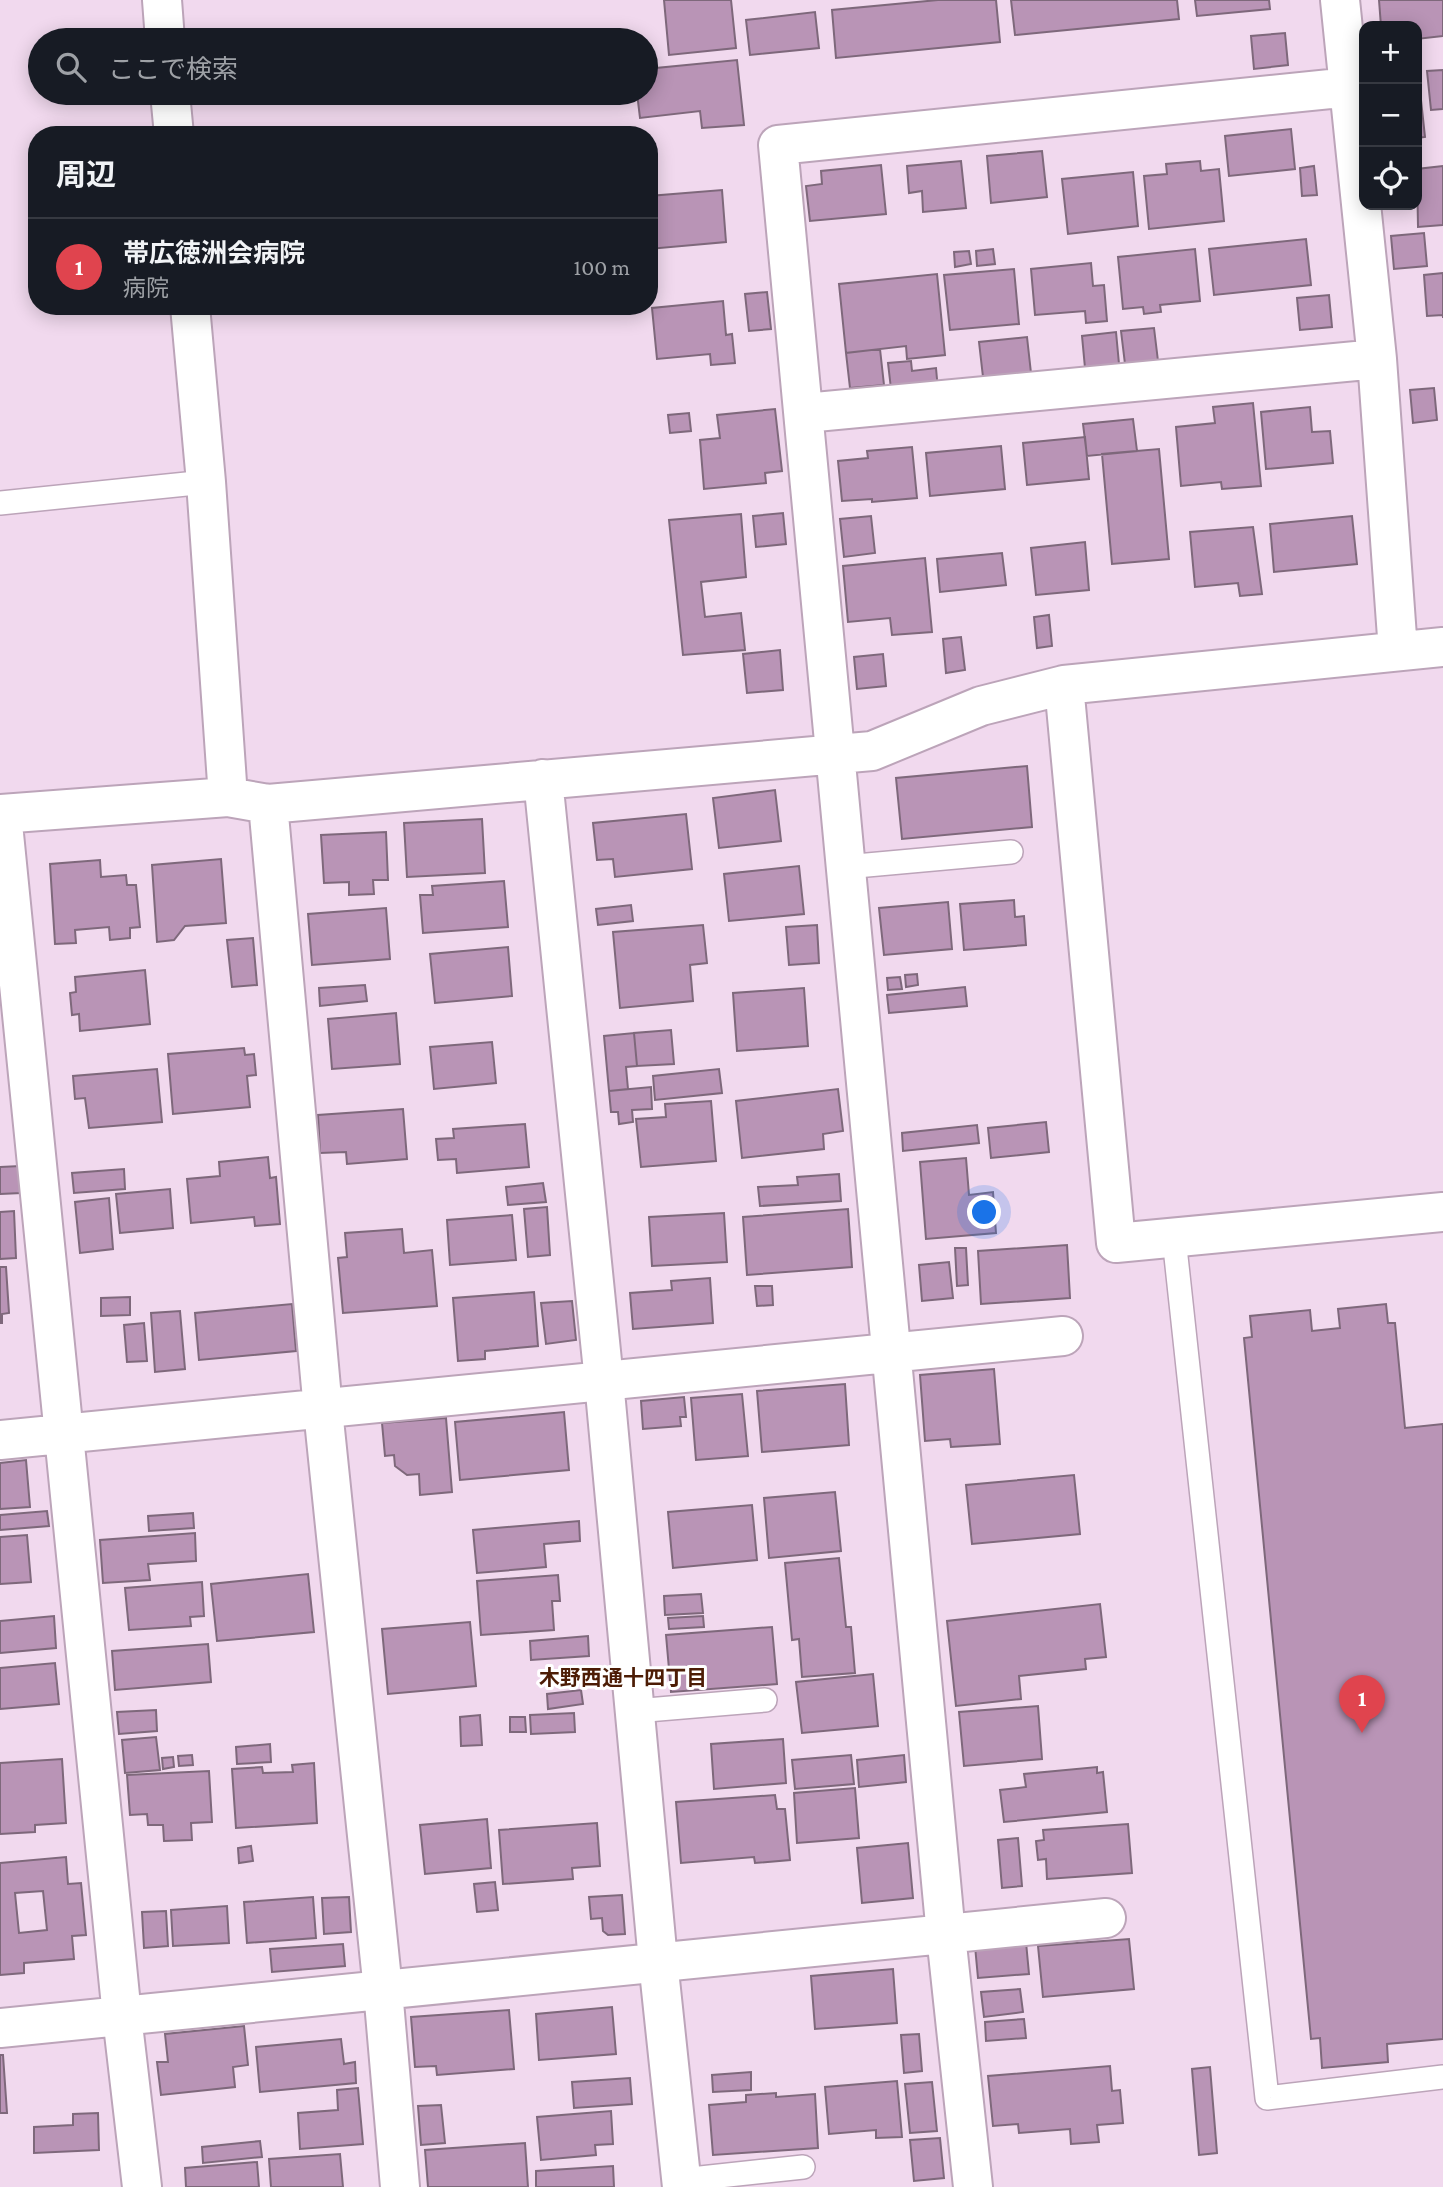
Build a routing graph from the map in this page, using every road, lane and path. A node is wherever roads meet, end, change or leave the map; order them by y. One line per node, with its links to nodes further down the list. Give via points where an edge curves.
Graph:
1 (162, 0): 3 (street)
2 (1340, 0): 4 (street)
3 (164, 28)
4 (1350, 87): 8 (street); 9 (street, via 778,145)
5 (171, 105): 6 (street)
6 (173, 126)
7 (191, 315): 10 (street)
8 (1377, 359): 9 (street); 13 (street)
9 (805, 413): 15 (street)
10 (206, 482): 11 (lane); 17 (street)
11 (0, 503)
12 (1443, 647): 13 (street)
13 (1398, 651): 14 (street)
14 (1064, 685): 15 (street, via 981,706 872,751); 23 (street, via 1116,1243)
15 (834, 754): 16 (street); 21 (street)
16 (543, 779): 18 (street); 26 (street)
17 (228, 797): 18 (street); 19 (street)
18 (268, 804): 27 (street)
19 (1, 814): 28 (street)
20 (1012, 852): 21 (lane)
21 (845, 867): 25 (street)
22 (1443, 1212): 23 (street)
23 (1174, 1238): 38 (lane, via 1267,2098)
24 (1063, 1336): 25 (street)
25 (892, 1354): 26 (street); 33 (street)
26 (604, 1381): 27 (street); 31 (street)
27 (323, 1410): 28 (street); 35 (street)
28 (64, 1434): 29 (street); 36 (street)
29 (0, 1440)
30 (765, 1700): 31 (lane)
31 (635, 1711): 34 (street)
32 (1106, 1918): 33 (street)
33 (946, 1935): 34 (street); 43 (street)
34 (658, 1961): 35 (street); 40 (street)
35 (383, 1990): 36 (street); 42 (street)
36 (122, 2016): 37 (street); 41 (street)
37 (0, 2028)
38 (1443, 2077)
39 (803, 2167): 40 (lane)
40 (682, 2183)
41 (142, 2187)
42 (400, 2187)
43 (973, 2187)

